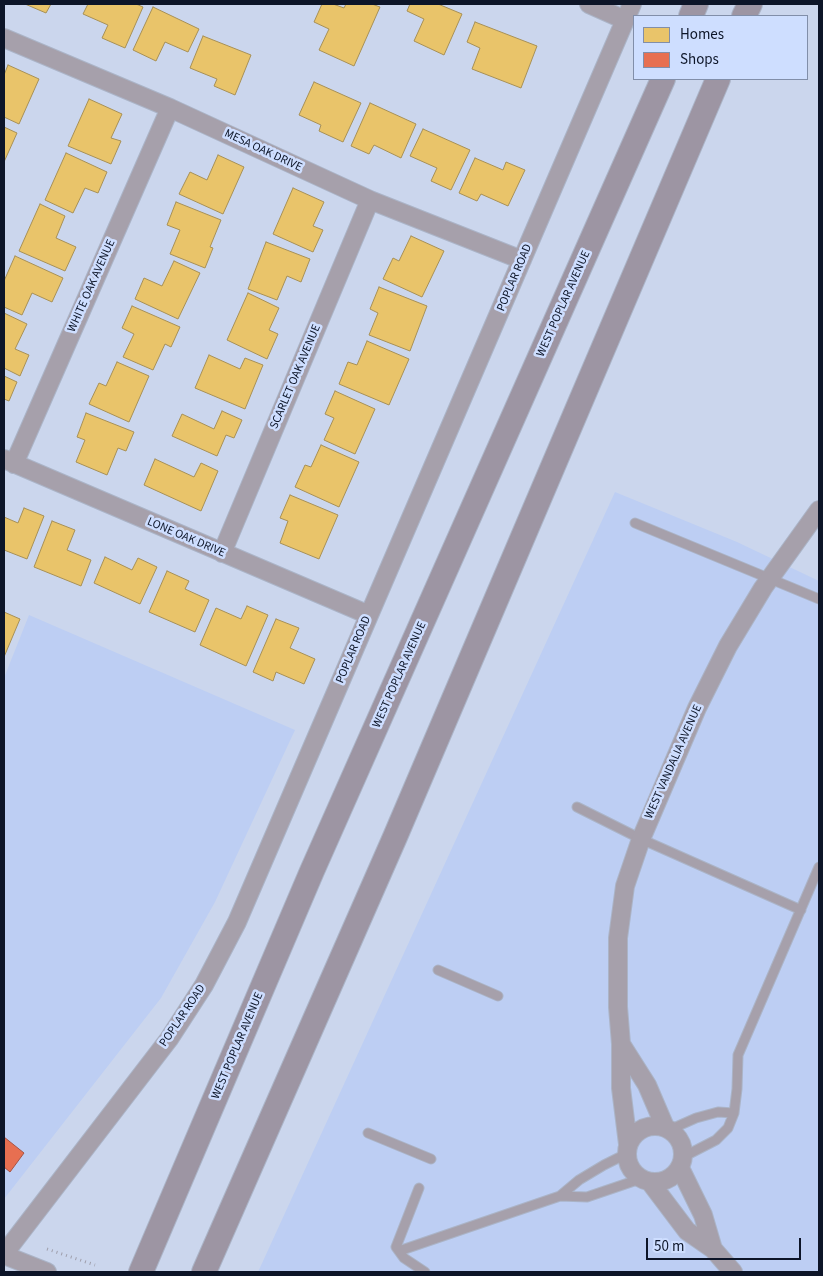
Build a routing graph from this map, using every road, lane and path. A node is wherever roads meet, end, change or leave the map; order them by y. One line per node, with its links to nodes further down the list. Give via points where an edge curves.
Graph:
1 (589, 4): 2 (street)
2 (629, 12): 8 (street, POPLAR ROAD)
3 (4, 38): 6 (street, MESA OAK DRIVE)
4 (664, 80): 38 (main road, WEST POPLAR AVENUE, via 308,881)
5 (718, 80): 39 (main road, via 395,837)
6 (170, 108): 7 (street, MESA OAK DRIVE); 9 (street, WHITE OAK AVENUE)
7 (370, 200): 8 (street, MESA OAK DRIVE); 12 (street, SCARLET OAK AVENUE)
8 (522, 260): 15 (street, POPLAR ROAD)
9 (9, 462): 12 (street, LONE OAK DRIVE)
10 (819, 510): 13 (street, WEST VANDALIA AVENUE)
11 (634, 523): 13 (lane)
12 (222, 553): 15 (street, LONE OAK DRIVE)
13 (770, 578): 14 (lane); 17 (street, WEST VANDALIA AVENUE, via 728,646 697,708)
14 (819, 599)
15 (369, 615): 32 (street, POPLAR ROAD, via 237,922 204,985 169,1039)
16 (577, 807): 17 (lane)
17 (641, 839): 19 (lane); 22 (street, WEST VANDALIA AVENUE, via 625,886 618,938)
18 (819, 867): 19 (lane)
19 (802, 910): 23 (lane, via 738,1055)
20 (438, 970): 21 (lane)
21 (498, 996)
22 (621, 1044): 24 (street, WEST VANDALIA AVENUE, via 647,1085); 26 (street, WEST VANDALIA AVENUE, via 621,1088)
23 (734, 1113): 24 (lane, via 718,1112); 28 (lane, via 728,1128 716,1140)
24 (667, 1128): 26 (street, via 657,1125 640,1129); 28 (street, via 678,1136 682,1144)
25 (368, 1133): 27 (lane)
26 (627, 1149): 29 (street, via 628,1164); 31 (lane)
27 (431, 1159)
28 (682, 1162): 29 (street, via 669,1179 660,1183); 33 (street)
29 (645, 1181): 31 (lane, via 587,1197); 33 (street, via 687,1231)
30 (419, 1188): 34 (lane, via 396,1247)
31 (560, 1196): 34 (lane)
32 (15, 1239): 35 (street, POPLAR ROAD); 36 (path)
33 (713, 1249): 41 (street)
34 (399, 1252): 40 (lane)
35 (4, 1255): 37 (street)
36 (95, 1265)
37 (47, 1272)
38 (141, 1272)
39 (204, 1272)
40 (425, 1272)
41 (733, 1272)

